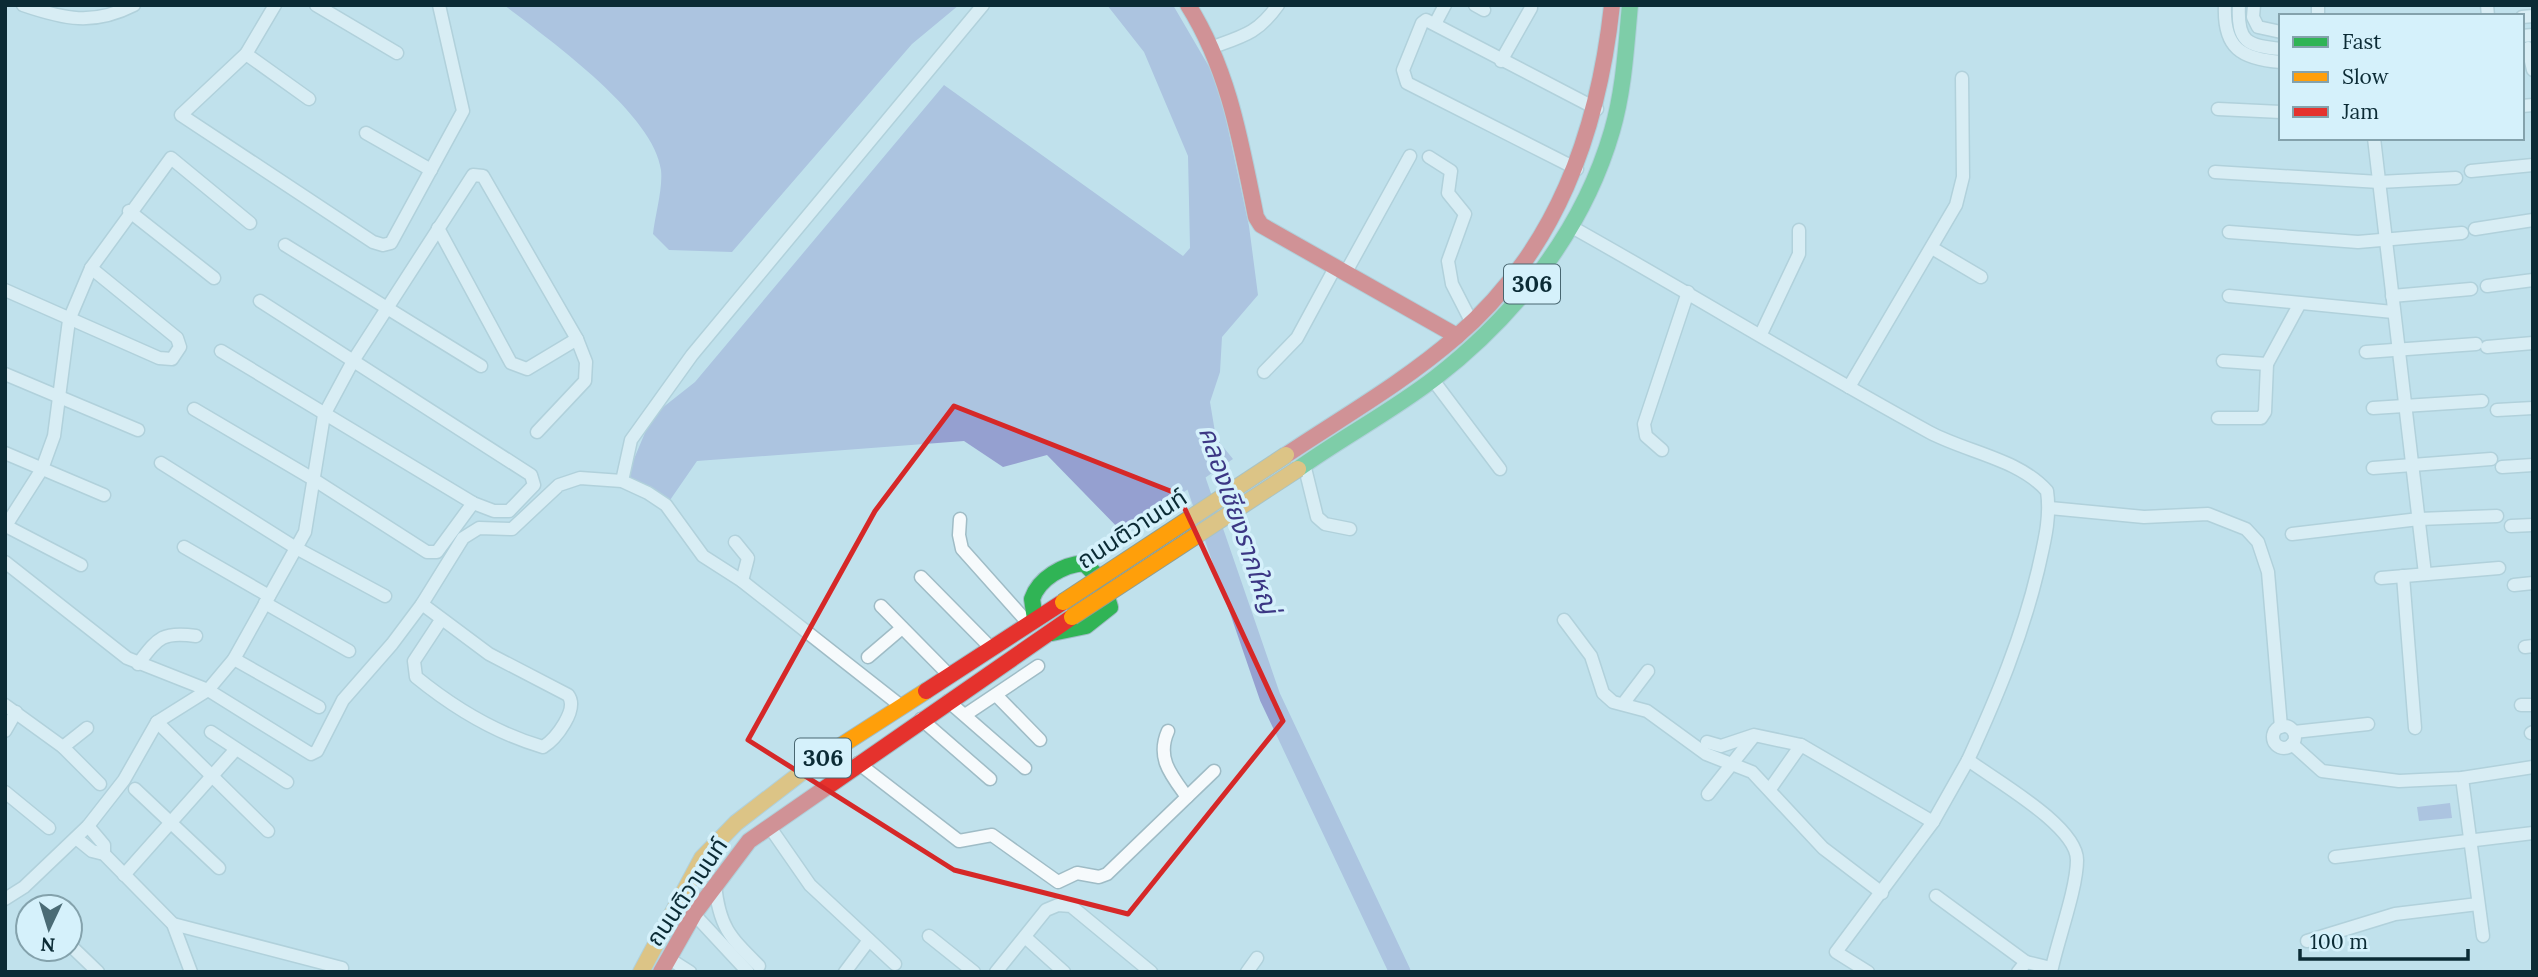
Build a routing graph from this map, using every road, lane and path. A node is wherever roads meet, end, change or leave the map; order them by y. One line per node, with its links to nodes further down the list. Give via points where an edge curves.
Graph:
1 (23, 5): 2 (street, via 56,17 97,20)
2 (134, 5)
3 (275, 5): 23 (street)
4 (316, 5): 22 (street)
5 (439, 5): 38 (street, via 463,111)
6 (983, 5): 110 (street, via 692,355 632,440)
7 (1188, 5): 20 (main road)
8 (1278, 5): 20 (street, via 1253,33)
9 (1444, 5): 16 (street)
10 (1612, 5): 30 (main road, ถนนติวานนท์ / 306)
11 (1630, 5): 46 (main road, ถนนติวานนท์ / 306, via 1625,64 1611,134)
12 (2225, 5): 25 (street, via 2226,31 2236,48 2255,60)
13 (2239, 5): 21 (street, via 2239,29 2246,41 2260,48)
14 (2254, 5): 17 (street, via 2258,27)
15 (1531, 8): 24 (street)
16 (1435, 24): 24 (street); 37 (street, via 1422,23 1403,70 1407,83)
17 (2279, 32)
18 (2533, 35): 19 (street)
19 (2526, 45): 26 (street)
20 (1213, 47): 56 (main road, via 1233,106 1256,217 1274,234)
21 (2279, 49)
22 (397, 53)
23 (246, 54): 28 (street); 38 (street, via 181,115 373,242 391,243)
24 (1501, 61): 30 (street)
25 (2279, 62)
26 (2533, 70)
27 (1962, 78): 54 (street, via 1963,177 1956,205)
28 (309, 99)
29 (2218, 108): 31 (street)
30 (1597, 109): 37 (main road, ถนนติวานนท์ / 306)
31 (2279, 112)
32 (366, 132): 38 (street)
33 (2374, 140): 42 (street)
34 (1410, 156): 56 (street)
35 (1429, 157): 71 (street, via 1451,171 1448,194 1465,214 1448,261 1452,284)
36 (2533, 165): 39 (street)
37 (1577, 169): 71 (main road, ถนนติวานนท์ / 306, via 1529,256)
38 (431, 170)
39 (2471, 171)
40 (2215, 172): 42 (street)
41 (2456, 178): 42 (street)
42 (2379, 182): 52 (street)
43 (129, 211): 45 (street, via 171,158); 55 (street); 58 (street)
44 (2533, 220): 48 (street)
45 (250, 223)
46 (1570, 226): 63 (street); 85 (main road, ถนนติวานนท์ / 306, via 1511,309)
47 (438, 228): 68 (street); 74 (street, via 511,363 527,369); 74 (street, via 472,175 483,176)
48 (2475, 229)
49 (1799, 230): 72 (street, via 1799,254)
50 (2228, 232): 52 (street)
51 (2462, 233): 52 (street)
52 (2386, 240): 65 (street)
53 (285, 245): 68 (street)
54 (1932, 248): 57 (street); 86 (street)
55 (91, 268): 70 (street); 70 (street, via 177,338 180,348 166,360)
56 (1341, 269): 73 (main road); 83 (street, via 1297,338)
57 (1981, 277)
58 (214, 278)
59 (2533, 280): 60 (street)
60 (2487, 286)
61 (5, 289): 70 (street)
62 (2471, 289): 65 (street)
63 (1688, 292): 72 (street); 98 (street, via 1644,424 1646,436)
64 (2229, 296): 67 (street)
65 (2392, 296): 69 (street)
66 (260, 301): 79 (street)
67 (2300, 305): 69 (street); 81 (street)
68 (387, 308): 79 (street); 82 (street)
69 (2393, 312): 76 (street)
70 (69, 320): 87 (street)
71 (1472, 323): 73 (main road, ถนนติวานนท์ / 306)
72 (1761, 334): 86 (street)
73 (1457, 336): 141 (main road, ถนนติวานนท์ / 306, bridge)
74 (577, 339): 97 (street, via 586,362 585,381)
75 (2533, 343): 76 (street)
76 (2399, 349): 78 (street); 89 (street)
77 (220, 351): 94 (street)
78 (2366, 352)
79 (353, 361): 94 (street); 112 (street, via 534,480 509,511)
80 (2223, 361): 81 (street)
81 (2267, 364): 95 (street, via 2261,418)
82 (481, 366)
83 (1264, 372)
84 (5, 374): 87 (street)
85 (1433, 380): 104 (main road, ถนนติวานนท์ / 306); 108 (street)
86 (1849, 387): 113 (street, via 1933,434 2039,482 2047,491)
87 (61, 399): 96 (street); 107 (street)
88 (2483, 401): 89 (street)
89 (2406, 405): 90 (street); 102 (street)
90 (2373, 408)
91 (2533, 408): 93 (street)
92 (194, 409): 109 (street)
93 (2497, 410)
94 (324, 415): 109 (street); 112 (street)
95 (2218, 418)
96 (138, 430)
97 (537, 432)
98 (1662, 450)
99 (5, 453): 107 (street)
100 (2491, 459): 102 (street)
101 (161, 463): 124 (street)
102 (2412, 464): 106 (street); 116 (street)
103 (2533, 465): 105 (street)
104 (1301, 467): 120 (street, via 1318,517 1325,524); 143 (main road, ถนนติวานนท์ / 306, bridge)
105 (2502, 467)
106 (2373, 468)
107 (42, 470): 111 (street); 118 (street)
108 (1500, 470)
109 (313, 480): 112 (street, via 432,554); 124 (street, via 305,532)
110 (622, 481): 132 (street, via 666,505 703,556); 137 (street, via 580,478 559,485 512,529 471,530)
111 (104, 495)
112 (473, 503)
113 (2050, 508): 169 (street, via 2144,517 2208,514 2246,528 2258,542 2268,572); 176 (street, via 2026,621)
114 (2497, 516): 116 (street)
115 (960, 519): 141 (street, via 962,549)
116 (2419, 519): 121 (street); 128 (street)
117 (2533, 525): 119 (street)
118 (6, 526): 126 (street)
119 (2511, 526)
120 (1350, 529)
121 (2292, 534)
122 (736, 542): 132 (street, via 748,558)
123 (184, 547): 136 (street)
124 (296, 548): 135 (street); 136 (street)
125 (5, 562): 149 (street)
126 (81, 565)
127 (2498, 568): 128 (street)
128 (2426, 574): 129 (street)
129 (2403, 576): 131 (street); 165 (street)
130 (921, 577): 145 (street)
131 (2381, 578)
132 (743, 581): 157 (street)
133 (2533, 583): 134 (street)
134 (2514, 585)
135 (385, 596)
136 (267, 600): 146 (street); 148 (street)
137 (422, 604): 139 (street); 153 (street, via 343,700 317,751 311,754)
138 (881, 606): 142 (street)
139 (441, 620): 139 (street, via 489,654 568,695 573,708 550,743 542,747 486,725 416,677 414,660)
140 (1564, 620): 156 (street, via 1591,656 1603,693)
141 (1032, 621): 143 (main road, via 1036,589 1068,567 1084,563 1102,581 1110,607 1086,626); 145 (main road, ถนนติวานนท์ / 306)
142 (902, 628): 147 (street); 152 (street)
143 (1045, 634): 155 (main road, ถนนติวานนท์ / 306)
144 (196, 636): 149 (street, via 172,632 156,640)
145 (991, 648): 152 (main road, ถนนติวานนท์ / 306)
146 (349, 651)
147 (868, 657)
148 (234, 659): 153 (street); 158 (street)
149 (138, 664): 153 (street)
150 (1038, 666): 154 (street)
151 (1648, 671): 156 (street)
152 (949, 675): 157 (main road, ถนนติวานนท์ / 306)
153 (208, 690): 162 (street)
154 (996, 695): 160 (street); 171 (street)
155 (948, 701): 160 (street); 161 (main road, ถนนติวานนท์ / 306)
156 (1623, 704): 178 (street, via 1647,711 1706,754)
157 (901, 706): 228 (main road, ถนนติวานนท์ / 306, via 814,763 730,828 696,868)
158 (319, 708)
159 (11, 709): 166 (street); 174 (street)
160 (965, 715): 180 (street)
161 (921, 719): 177 (main road, ถนนติวานนท์ / 306); 184 (street)
162 (157, 723): 182 (street); 194 (street, via 124,780)
163 (2368, 724): 169 (street)
164 (87, 728): 174 (street)
165 (2415, 728)
166 (5, 731)
167 (1168, 731): 191 (street, via 1163,742 1166,767)
168 (211, 732): 175 (street)
169 (2289, 734): 183 (street, via 2310,764 2335,774 2399,781)
170 (1754, 735): 172 (street, via 1721,746); 173 (street); 178 (street)
171 (1040, 740)
172 (1707, 742)
173 (1801, 745): 188 (street); 192 (street)
174 (63, 747): 186 (street)
175 (236, 749): 182 (street); 185 (street)
176 (1968, 760): 192 (street); 225 (street, via 2059,826 2075,846 2075,872)
177 (858, 762): 191 (street, via 959,841 992,835 1058,882 1077,873 1107,874); 195 (main road, ถนนติวานนท์ / 306)
178 (1729, 764): 188 (street, via 1752,772); 190 (street)
179 (2533, 767): 183 (street)
180 (1025, 768)
181 (1214, 771): 191 (street)
182 (213, 777): 193 (street); 197 (street)
183 (2462, 778): 200 (street)
184 (990, 779)
185 (288, 782)
186 (100, 783)
187 (135, 789): 193 (street)
188 (1770, 789): 207 (street, via 1823,848)
189 (5, 792): 196 (street)
190 (1708, 794)
191 (1187, 797)
192 (1933, 822): 207 (street)
193 (171, 824): 203 (street); 204 (street)
194 (88, 826): 199 (street); 201 (street, via 104,845)
195 (769, 826): 205 (main road, ถนนติวานนท์ / 306, via 749,841); 215 (street, via 810,885)
196 (49, 828)
197 (268, 831)
198 (2533, 833): 200 (street)
199 (76, 838): 201 (street); 206 (street)
200 (2470, 841): 202 (street); 209 (street)
201 (104, 854): 204 (street)
202 (2335, 858)
203 (219, 868)
204 (124, 875): 211 (street)
205 (715, 884): 210 (main road, ถนนติวานนท์ / 306); 217 (street, via 721,922)
206 (38, 893)
207 (1882, 893): 236 (street, via 1836,952)
208 (1936, 896): 222 (street)
209 (2478, 904): 213 (street); 216 (street, via 2395,915)
210 (694, 914): 217 (street); 221 (main road, ถนนติวานนท์ / 306)
211 (173, 924): 223 (street); 227 (street)
212 (929, 936): 231 (street)
213 (2483, 936)
214 (1025, 937): 232 (street); 233 (street); 234 (street, via 1046,910 1071,906)
215 (869, 940): 220 (street); 230 (street)
216 (2307, 941)
217 (736, 952): 224 (street)
218 (84, 958): 226 (street)
219 (1258, 958): 235 (street)
220 (895, 964)
221 (665, 965): 229 (street)
222 (2022, 967): 225 (street)
223 (342, 968)
224 (759, 970)
225 (2051, 970)
226 (98, 972)
227 (191, 972)
228 (641, 972)
229 (690, 972)
230 (845, 972)
231 (974, 972)
232 (996, 972)
233 (1064, 972)
234 (1151, 972)
235 (1247, 972)
236 (1868, 972)

